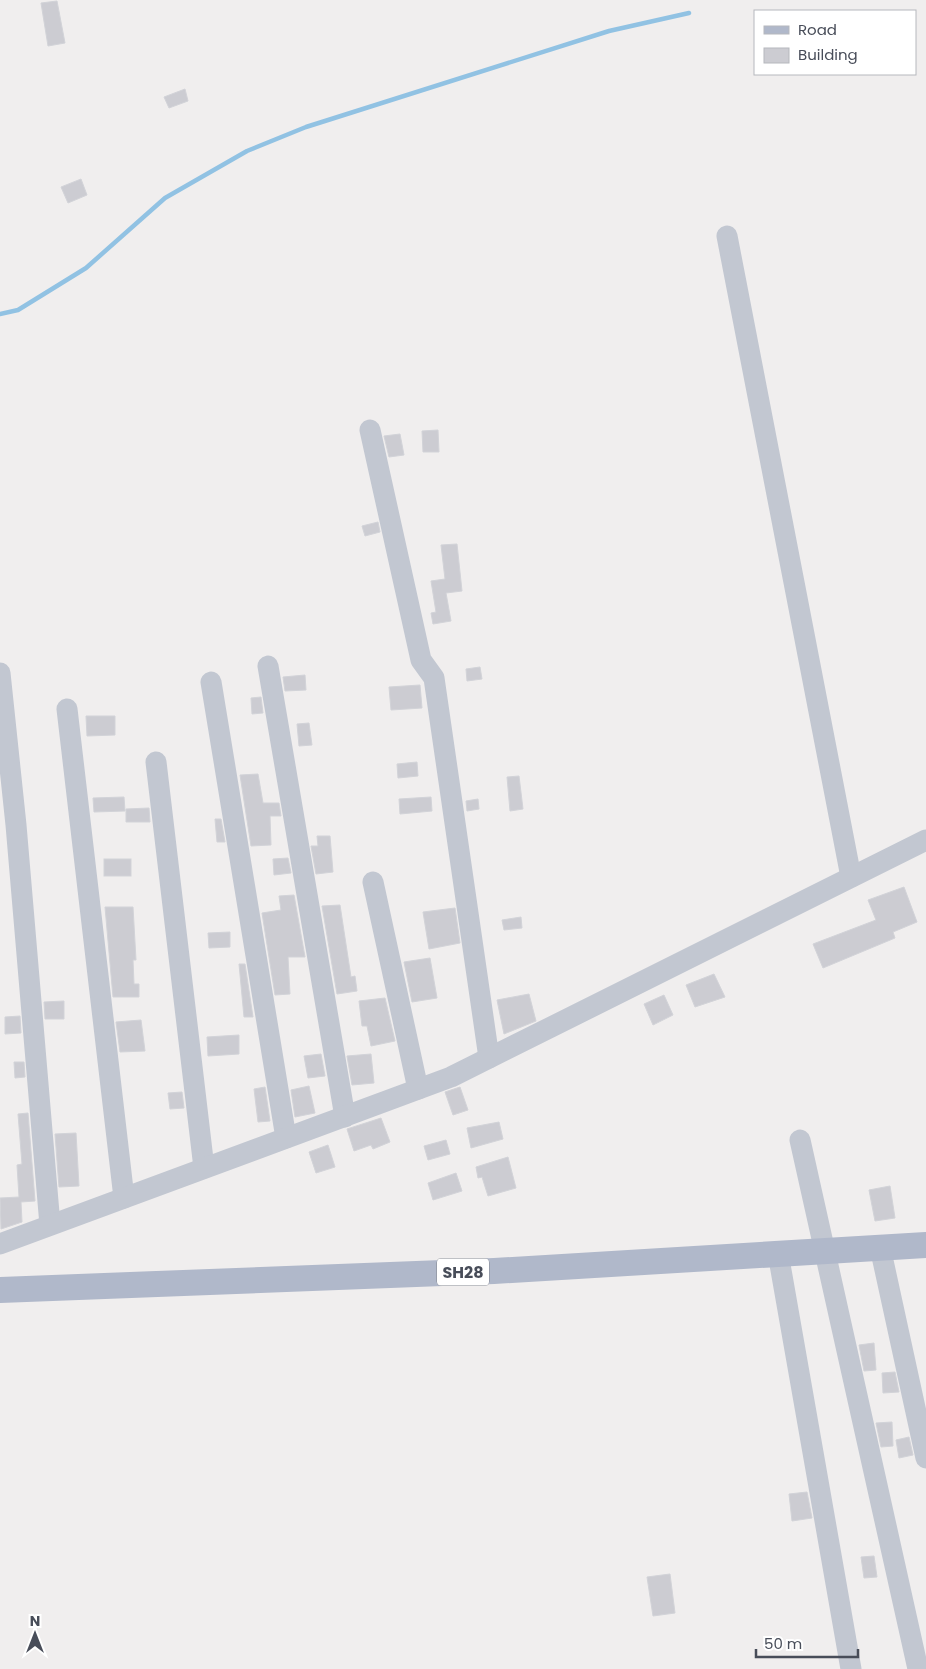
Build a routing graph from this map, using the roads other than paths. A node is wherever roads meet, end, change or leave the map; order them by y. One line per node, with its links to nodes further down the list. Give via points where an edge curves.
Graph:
1 (727, 236): 10 (street)
2 (370, 430): 12 (street, via 420,660 434,678)
3 (268, 666): 14 (street)
4 (0, 673): 8 (street)
5 (212, 682): 15 (street)
6 (67, 709): 18 (street)
7 (156, 762): 17 (street)
8 (8, 826): 19 (street)
9 (926, 840): 10 (street)
10 (851, 878): 12 (street)
11 (373, 882): 13 (street)
12 (489, 1058): 13 (street)
13 (418, 1089): 14 (street)
14 (345, 1116): 15 (street)
15 (286, 1138): 17 (street)
16 (800, 1140): 23 (street)
17 (204, 1168): 18 (street)
18 (124, 1198): 19 (street)
19 (50, 1225): 20 (street)
20 (0, 1244)
21 (926, 1244): 22 (main road, SH28)
22 (880, 1247): 23 (main road, SH28); 26 (street)
23 (823, 1250): 24 (main road, SH28); 28 (street)
24 (778, 1253): 25 (main road, SH28, via 494,1271); 27 (street)
25 (0, 1290)
26 (926, 1458)
27 (851, 1669)
28 (918, 1669)

